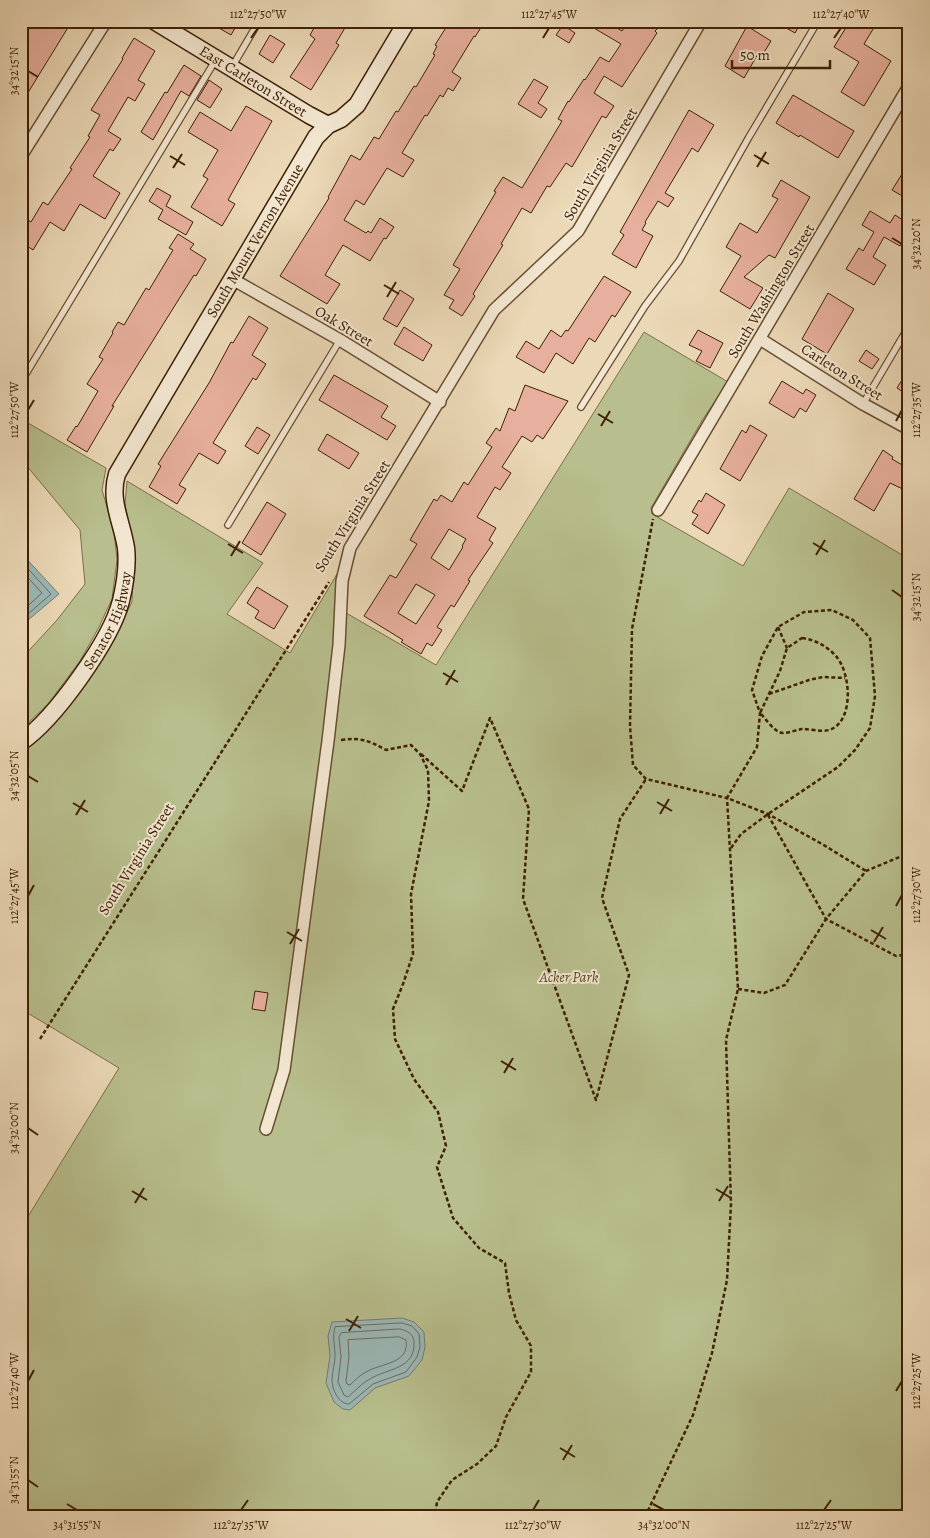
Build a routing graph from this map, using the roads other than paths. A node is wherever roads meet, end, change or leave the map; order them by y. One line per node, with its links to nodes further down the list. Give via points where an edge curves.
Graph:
1 (106, 21): 11 (street)
2 (154, 21): 7 (street, East Carleton Street)
3 (259, 21): 8 (lane)
4 (407, 21): 10 (street, South Mount Vernon Avenue, via 356,105 341,119)
5 (701, 21): 17 (street, South Virginia Street, via 578,231 494,310)
6 (818, 21): 19 (lane, via 679,261 645,306)
7 (216, 59): 8 (street, East Carleton Street); 16 (lane)
8 (231, 69): 10 (street, East Carleton Street)
9 (909, 86): 14 (street, South Washington Street)
10 (328, 125): 12 (street, South Mount Vernon Avenue, via 316,137)
11 (21, 156)
12 (232, 279): 15 (street, Oak Street); 21 (street, South Mount Vernon Avenue)
13 (909, 326): 18 (lane)
14 (760, 339): 18 (street, Carleton Street); 22 (street, South Washington Street)
15 (340, 340): 17 (street, Oak Street); 23 (lane)
16 (21, 382)
17 (440, 402): 25 (street, South Virginia Street, via 350,548 342,581 339,645 328,741 284,1070)
18 (863, 404): 20 (street, Carleton Street)
19 (581, 407)
20 (909, 429)
21 (117, 474): 24 (street, Senator Highway, via 114,499 126,558 125,581 114,622 70,690 42,724)
22 (658, 510)
23 (228, 525)
24 (21, 742)
25 (266, 1129)

